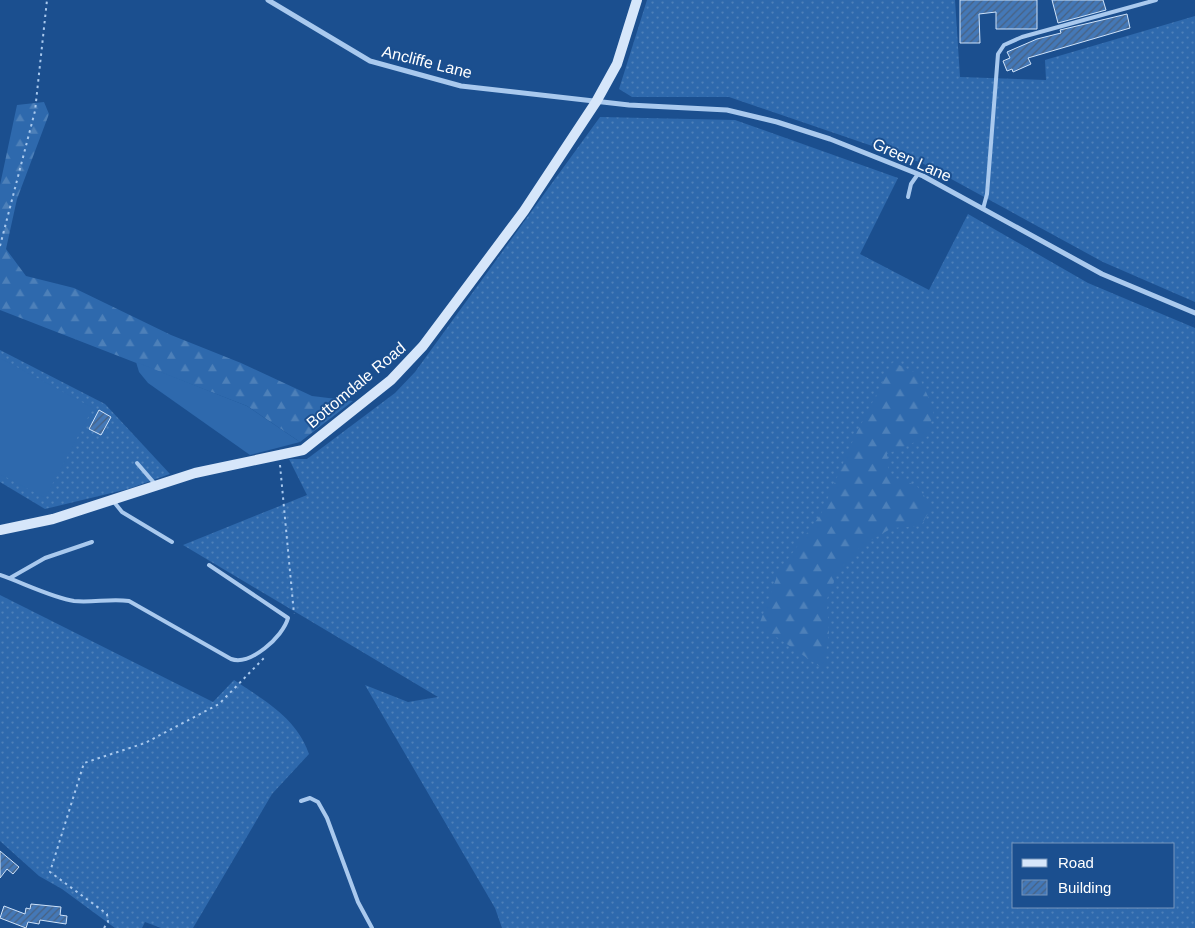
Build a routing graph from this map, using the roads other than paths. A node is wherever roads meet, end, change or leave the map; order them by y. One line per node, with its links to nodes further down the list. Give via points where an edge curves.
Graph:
1 (268, 0): 4 (street, Ancliffe Lane, via 370,61 462,86)
2 (637, 0): 4 (street, Bottomdale Road, via 618,64)
3 (1156, 0): 7 (lane, via 1022,37 1004,45 998,54 987,194)
4 (596, 102): 5 (street, Green Lane, via 727,110 830,139); 10 (street, Bottomdale Road, via 524,211 423,346 391,380 303,450 195,473)
5 (918, 174): 6 (lane); 7 (street, Green Lane)
6 (908, 197)
7 (983, 209): 8 (street, Green Lane, via 1102,274)
8 (1195, 313)
9 (137, 463): 10 (lane)
10 (157, 485): 11 (street, Bottomdale Road)
11 (113, 500): 12 (street, Bottomdale Road, via 54,519); 14 (lane, via 122,512)
12 (0, 530)
13 (92, 542): 17 (lane, via 45,558)
14 (172, 542)
15 (209, 565): 17 (lane, via 288,618 266,647 246,660 238,662 231,659 129,601 63,599)
16 (0, 575): 17 (lane)
17 (10, 578)
18 (301, 801): 19 (lane, via 310,798 318,802 327,818 358,902)
19 (372, 928)

